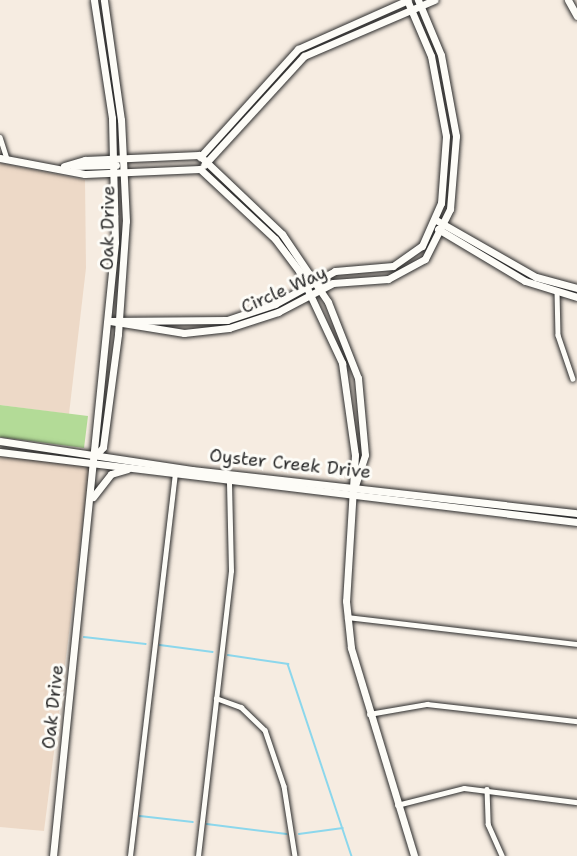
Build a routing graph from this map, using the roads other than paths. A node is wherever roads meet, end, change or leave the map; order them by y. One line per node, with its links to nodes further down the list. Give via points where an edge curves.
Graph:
1 (94, 0): 14 (street, Oak Drive)
2 (104, 0): 11 (street, Oak Drive)
3 (408, 0): 7 (street, Circle Way); 10 (street, via 300,47)
4 (434, 0): 6 (street)
5 (568, 0): 8 (street)
6 (419, 3): 7 (street); 19 (street, Circle Way, via 441,55 453,107 456,151)
7 (412, 9): 13 (street, via 304,56); 18 (street, Circle Way, via 443,108 446,156)
8 (577, 16)
9 (0, 136): 12 (street)
10 (199, 155): 11 (street); 13 (street); 16 (street)
11 (123, 157): 14 (street); 17 (street, Oak Drive)
12 (3, 158): 15 (street)
13 (206, 161): 16 (street); 22 (street, via 282,234)
14 (114, 165): 15 (street); 15 (street, via 86,174); 17 (street); 31 (street, Oak Drive)
15 (64, 166)
16 (200, 169): 17 (street); 24 (street, via 275,239)
17 (124, 172): 32 (street, Oak Drive)
18 (434, 223): 19 (street); 20 (street); 22 (street, Circle Way, via 416,252 393,266 335,271)
19 (445, 223): 20 (street, Circle Way); 21 (street)
20 (442, 231): 23 (street); 27 (street, Circle Way, via 425,259 402,274 376,282 338,282)
21 (528, 273): 23 (street); 25 (street)
22 (315, 280): 24 (street, Circle Way); 27 (street)
23 (525, 281): 29 (street)
24 (308, 285): 28 (street); 32 (street, Circle Way, via 255,312 213,323)
25 (557, 285): 26 (street); 29 (street)
26 (577, 288)
27 (321, 289): 28 (street, Circle Way); 34 (street, via 353,361)
28 (313, 293): 32 (street, Circle Way, via 258,320 214,331); 35 (street, via 342,363)
29 (557, 294): 30 (street); 33 (street, via 560,346)
30 (577, 297)
31 (110, 321): 32 (street, Circle Way); 38 (street, Oak Drive)
32 (118, 322): 38 (street, Oak Drive, via 103,447)
33 (573, 379)
34 (365, 421): 35 (street); 45 (street, via 362,478)
35 (354, 427): 45 (street)
36 (0, 441): 38 (street, Oyster Creek Drive)
37 (0, 452): 39 (street, Oyster Creek Drive)
38 (97, 454): 39 (street, Oak Drive); 40 (street, Oyster Creek Drive)
39 (96, 464): 41 (street, Oyster Creek Drive); 47 (street, Oak Drive)
40 (176, 467): 42 (street, Oyster Creek Drive); 43 (street)
41 (131, 468): 43 (street, Oyster Creek Drive); 47 (street, via 111,474)
42 (229, 474): 44 (street); 45 (street, Oyster Creek Drive)
43 (175, 476): 44 (street, Oyster Creek Drive); 59 (street)
44 (228, 484): 46 (street, Oyster Creek Drive); 52 (street, via 233,550)
45 (356, 485): 46 (street); 48 (street, Oyster Creek Drive)
46 (354, 494): 49 (street, Oyster Creek Drive); 50 (street)
47 (92, 500): 58 (street, Oak Drive)
48 (577, 513)
49 (577, 522)
50 (347, 616): 51 (street); 53 (street)
51 (577, 644)
52 (216, 698): 60 (street); 61 (street, via 241,706 264,730 284,786)
53 (368, 714): 54 (street, via 428,705); 57 (street)
54 (577, 722)
55 (488, 789): 56 (street); 57 (street, via 443,791); 63 (street, via 488,824)
56 (577, 802)
57 (397, 805): 62 (street)
58 (53, 856)
59 (130, 856)
60 (198, 856)
61 (295, 856)
62 (414, 856)
63 (502, 856)

